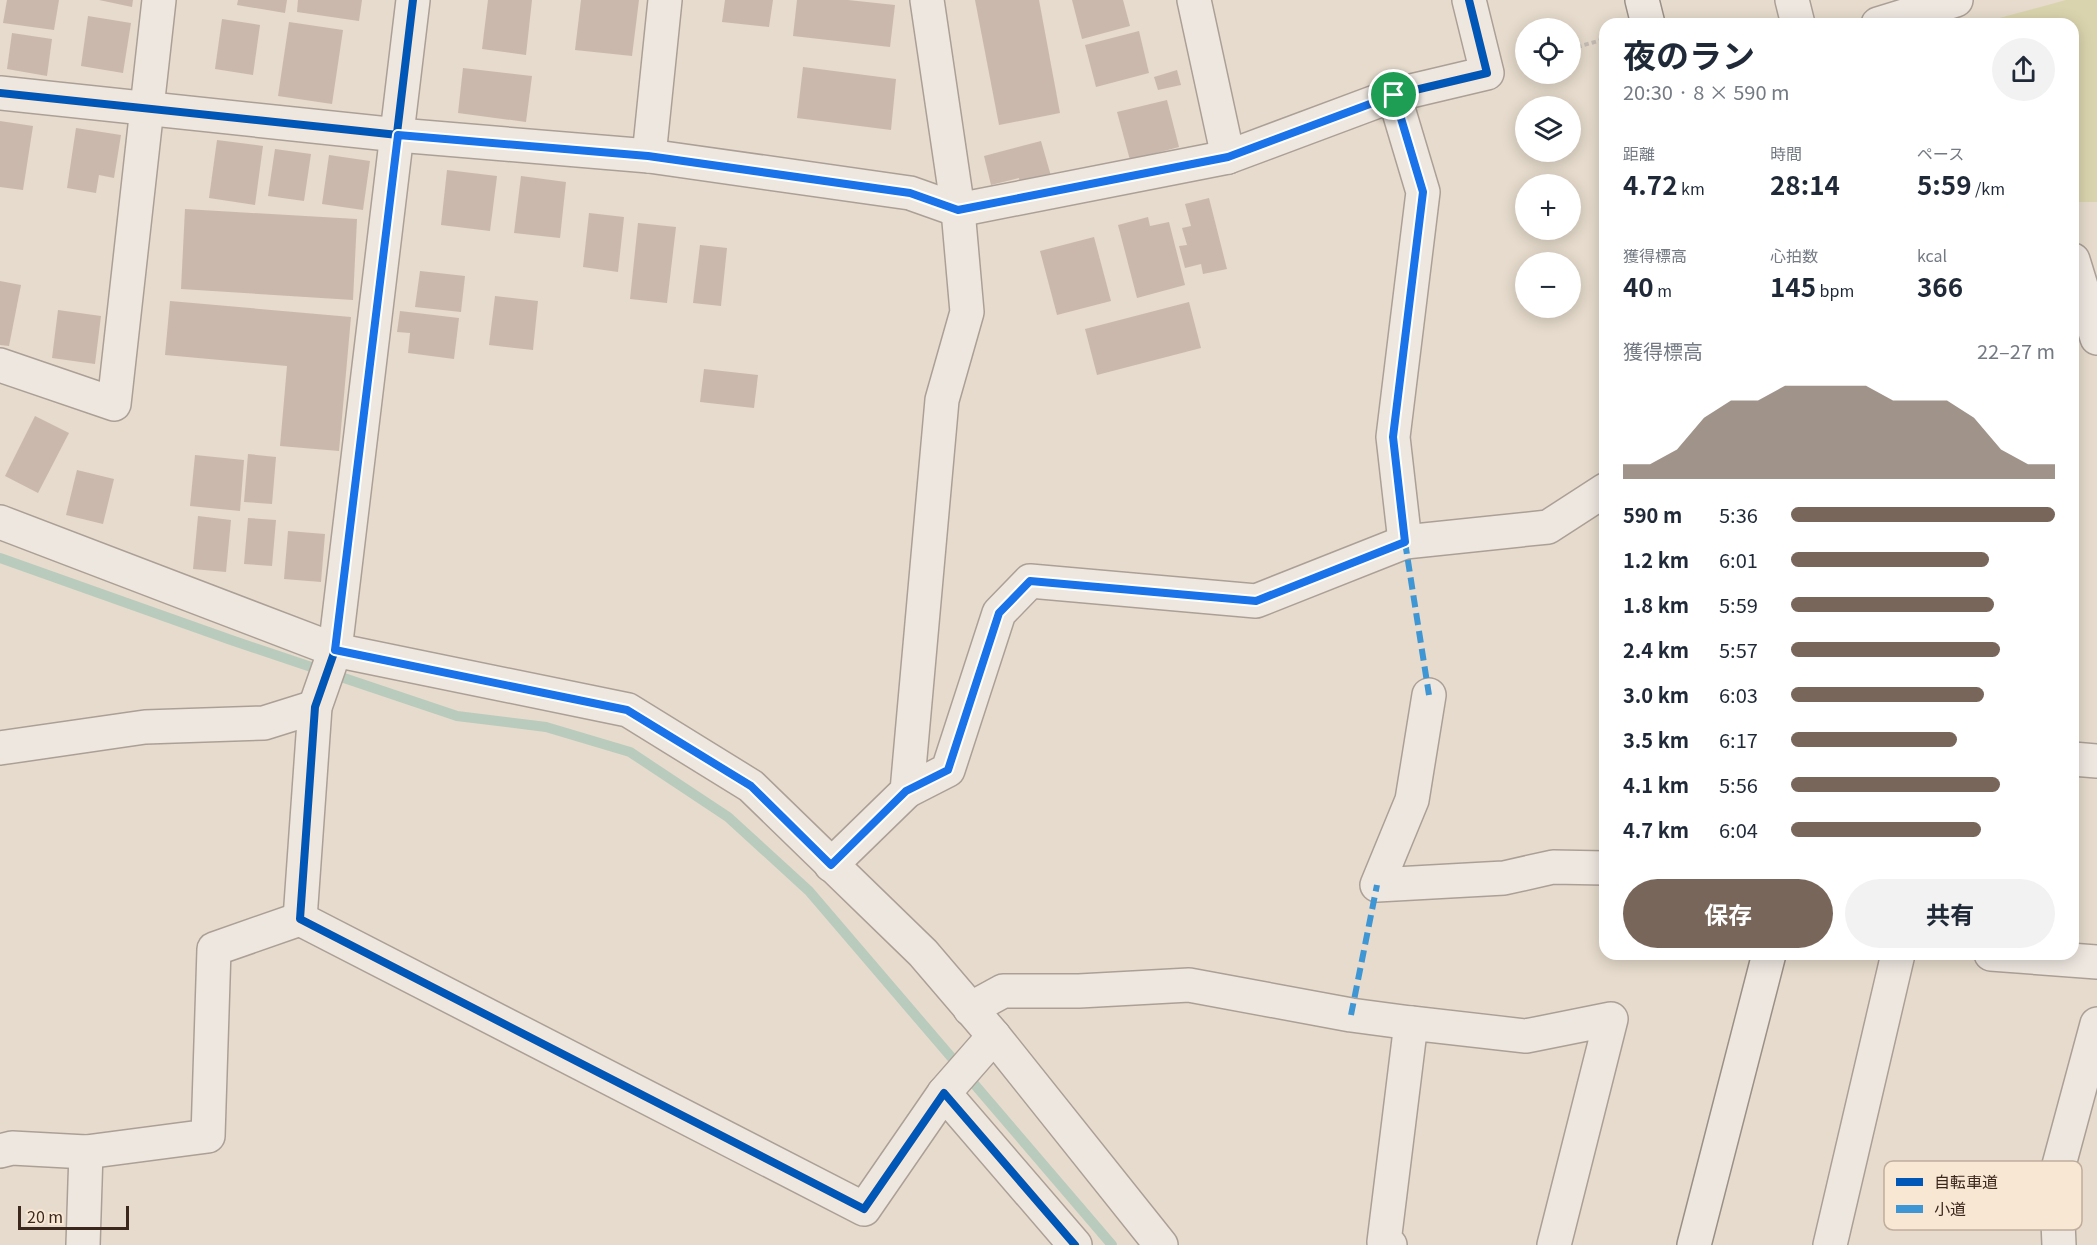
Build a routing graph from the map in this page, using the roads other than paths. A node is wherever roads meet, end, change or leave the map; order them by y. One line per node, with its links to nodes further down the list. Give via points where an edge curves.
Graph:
1 (159, 0): 15 (street)
2 (413, 0): 16 (street)
3 (665, 0): 17 (street)
4 (927, 0): 19 (street)
5 (1194, 0): 18 (street)
6 (1469, 0): 14 (street, via 1488,73)
7 (1642, 0): 10 (street)
8 (1792, 0): 11 (street)
9 (1956, 0): 12 (street)
10 (1646, 18)
11 (1796, 18)
12 (1898, 18)
13 (0, 93): 15 (street)
14 (1394, 95): 18 (street); 25 (street, via 1423,192 1393,437)
15 (147, 109): 16 (street); 22 (street, via 114,404)
16 (398, 135): 17 (street); 26 (street)
17 (648, 156): 19 (street, via 910,193)
18 (1228, 157): 19 (street)
19 (958, 210): 32 (street, via 967,312 942,400)
20 (2079, 280): 21 (street)
21 (2097, 338)
22 (0, 365)
23 (1599, 493): 25 (street, via 1548,527)
24 (0, 522): 26 (street)
25 (1405, 542): 32 (street, via 1256,601 1030,581 999,613 948,770)
26 (335, 650): 28 (street); 33 (street, via 627,710 751,786)
27 (1429, 695): 34 (street, via 1412,800 1377,885 1504,878 1553,867)
28 (315, 707): 29 (street, via 264,723 145,727); 35 (street)
29 (0, 748)
30 (2079, 760): 31 (street)
31 (2097, 761)
32 (906, 791): 33 (street)
33 (831, 865): 40 (street, via 923,953)
34 (1599, 868)
35 (300, 919): 44 (street, via 864,1209); 46 (street, via 214,949 208,1136)
36 (1767, 960): 54 (street)
37 (1897, 960): 55 (street)
38 (2070, 960): 39 (street)
39 (2097, 962)
40 (970, 1009): 41 (street, via 1003,991 1079,992 1189,985); 43 (street)
41 (1411, 1023): 52 (street, via 1384,1242); 53 (street, via 1526,1036 1611,1019)
42 (2097, 1024): 47 (street)
43 (994, 1036): 44 (street); 51 (street)
44 (944, 1093): 50 (street)
45 (0, 1151): 46 (street, via 12,1148)
46 (86, 1152): 49 (street)
47 (2060, 1161)
48 (2058, 1230): 56 (street)
49 (83, 1245)
50 (1075, 1245)
51 (1161, 1245)
52 (1389, 1245)
53 (1554, 1245)
54 (1694, 1245)
55 (1830, 1245)
56 (2059, 1245)

